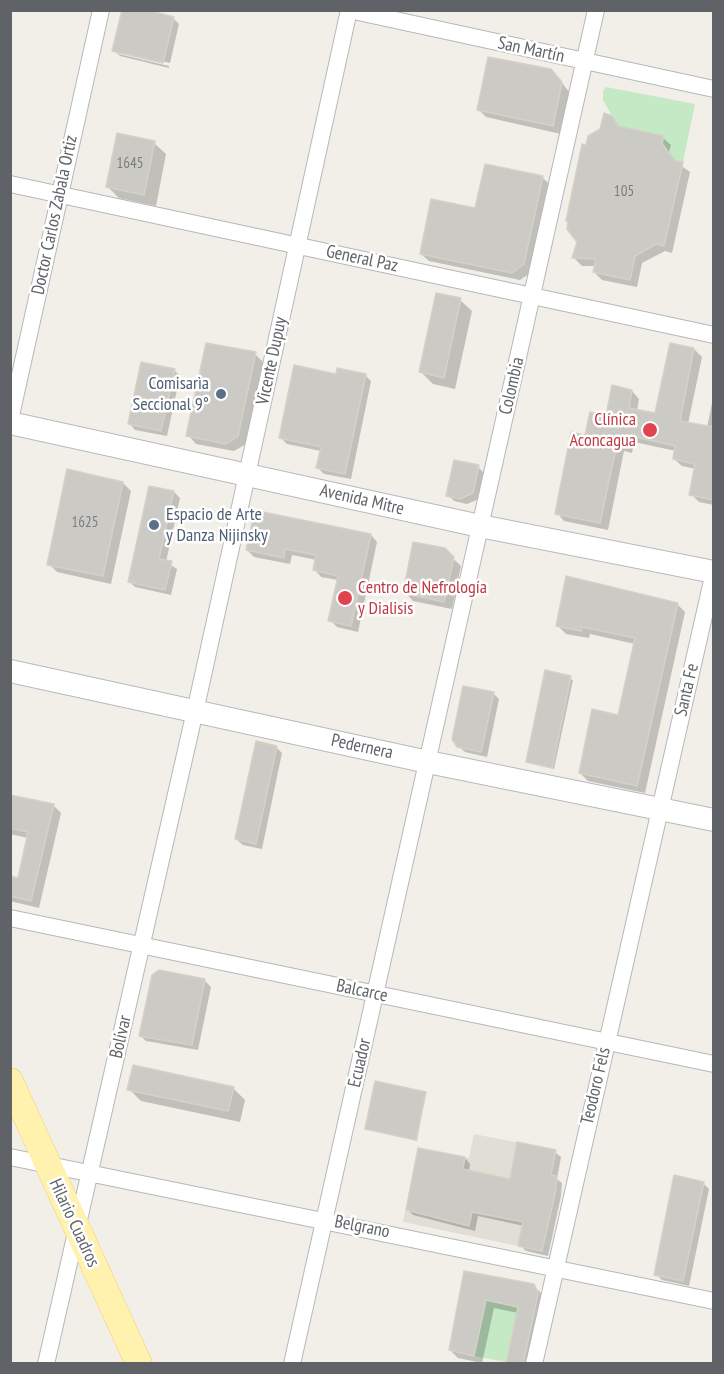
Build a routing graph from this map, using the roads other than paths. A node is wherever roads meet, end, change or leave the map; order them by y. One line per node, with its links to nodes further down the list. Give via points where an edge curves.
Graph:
1 (101, 10): 7 (street, Doctor Carlos Zabala Ortiz)
2 (349, 10): 4 (street, San Martín); 8 (street, Vicente Dupuy)
3 (596, 10): 4 (street, Colombia)
4 (585, 61): 5 (street, San Martín); 9 (street, Colombia)
5 (714, 89)
6 (10, 184): 7 (street, General Paz)
7 (59, 195): 8 (street, General Paz); 11 (street, Doctor Carlos Zabala Ortiz)
8 (297, 246): 9 (street, General Paz); 12 (street, Vicente Dupuy)
9 (532, 295): 10 (street, General Paz); 13 (street, Colombia)
10 (714, 335)
11 (10, 422): 12 (street, Avenida Mitre)
12 (247, 475): 13 (street, Avenida Mitre); 16 (street, Vicente Dupuy)
13 (480, 526): 14 (street, Avenida Mitre); 17 (street, Colombia)
14 (714, 572): 18 (street, Santa Fe)
15 (10, 671): 16 (street, Pedernera)
16 (195, 711): 17 (street, Pedernera); 21 (street, Bolívar)
17 (428, 762): 18 (street, Pedernera); 22 (street, Ecuador)
18 (660, 808): 19 (street, Pedernera); 23 (street, Teodoro Fels)
19 (714, 820)
20 (10, 918): 21 (street, Balcarce)
21 (142, 946): 22 (street, Balcarce); 28 (street, Bolívar)
22 (375, 994): 23 (street, Balcarce); 29 (street, Ecuador)
23 (606, 1041): 24 (street, Balcarce); 31 (street, Teodoro Fels)
24 (714, 1064)
25 (10, 1081): 27 (main road, Hilario Cuadros)
26 (10, 1157): 27 (street, Belgrano)
27 (47, 1165): 28 (street, Belgrano); 30 (main road, Hilario Cuadros)
28 (89, 1174): 29 (street, Belgrano); 30 (street, Bolívar)
29 (325, 1220): 31 (street, Belgrano); 35 (street, Ecuador)
30 (77, 1230): 33 (street, Bolívar); 34 (main road, Hilario Cuadros)
31 (555, 1267): 32 (street, Belgrano); 36 (street, Teodoro Fels)
32 (714, 1300)
33 (46, 1364)
34 (139, 1364)
35 (292, 1364)
36 (534, 1364)

